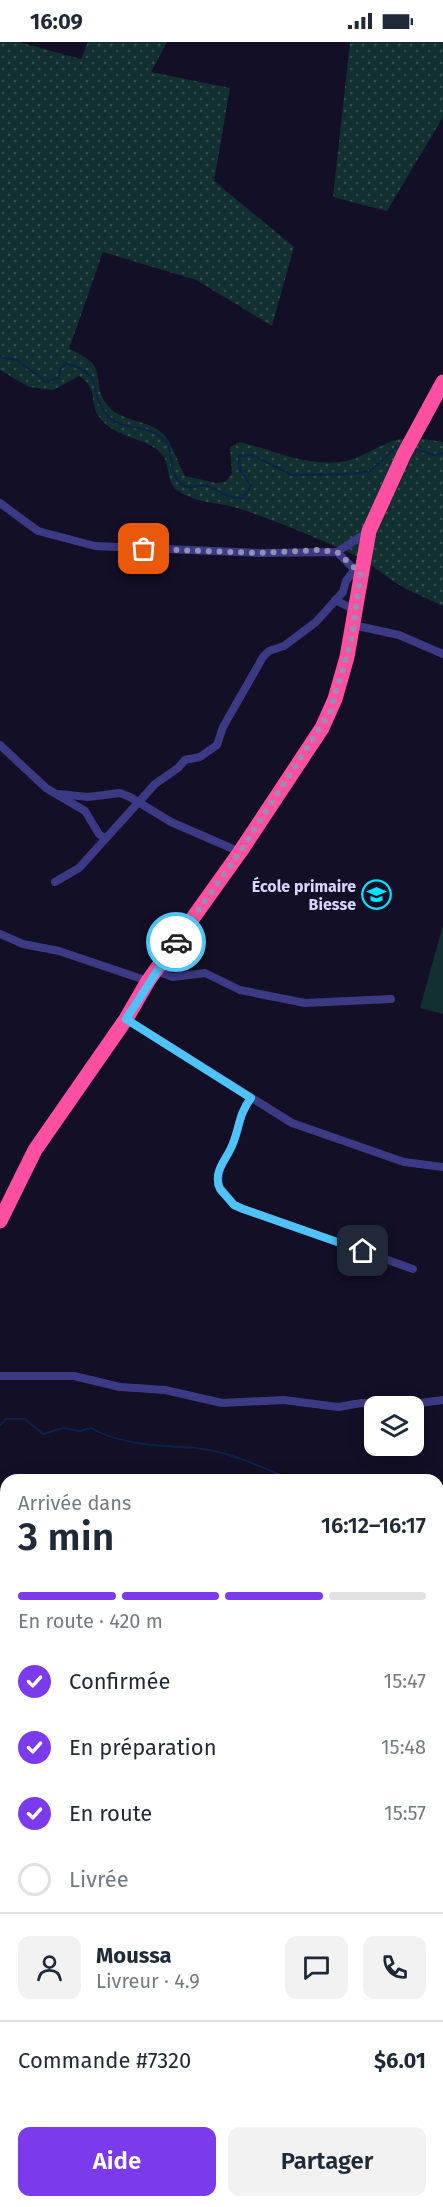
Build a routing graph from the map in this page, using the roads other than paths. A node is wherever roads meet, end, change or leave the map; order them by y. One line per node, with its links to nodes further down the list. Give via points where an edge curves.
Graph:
1 (443, 382): 3 (highway)
2 (0, 503): 4 (street, via 38,531 95,546)
3 (369, 531): 4 (street); 5 (highway)
4 (337, 552): 5 (street)
5 (358, 572): 6 (street, via 346,581); 7 (highway)
6 (335, 600): 7 (street); 11 (street, via 316,622 263,657 217,745 200,757 185,760)
7 (354, 618): 8 (street); 13 (highway, via 348,657 330,712)
8 (443, 654)
9 (0, 746): 10 (street, via 46,788)
10 (59, 794): 11 (street, via 88,797 120,793); 12 (street, via 84,811)
11 (138, 803): 12 (street); 13 (street)
12 (104, 838): 14 (street, via 79,868)
13 (240, 852): 16 (highway)
14 (55, 882)
15 (0, 934): 16 (street, via 22,944)
16 (152, 976): 17 (street, via 206,973 240,990 305,1003); 18 (highway)
17 (391, 999)
18 (126, 1019): 19 (street); 21 (highway, via 35,1150)
19 (251, 1098): 20 (street, via 292,1123 404,1162); 22 (street, via 241,1111 219,1172 218,1185 229,1199 243,1209)
20 (443, 1167)
21 (0, 1221)
22 (413, 1269)
23 (0, 1376): 24 (street, via 74,1376 222,1403 284,1400 338,1407)
24 (443, 1400)

